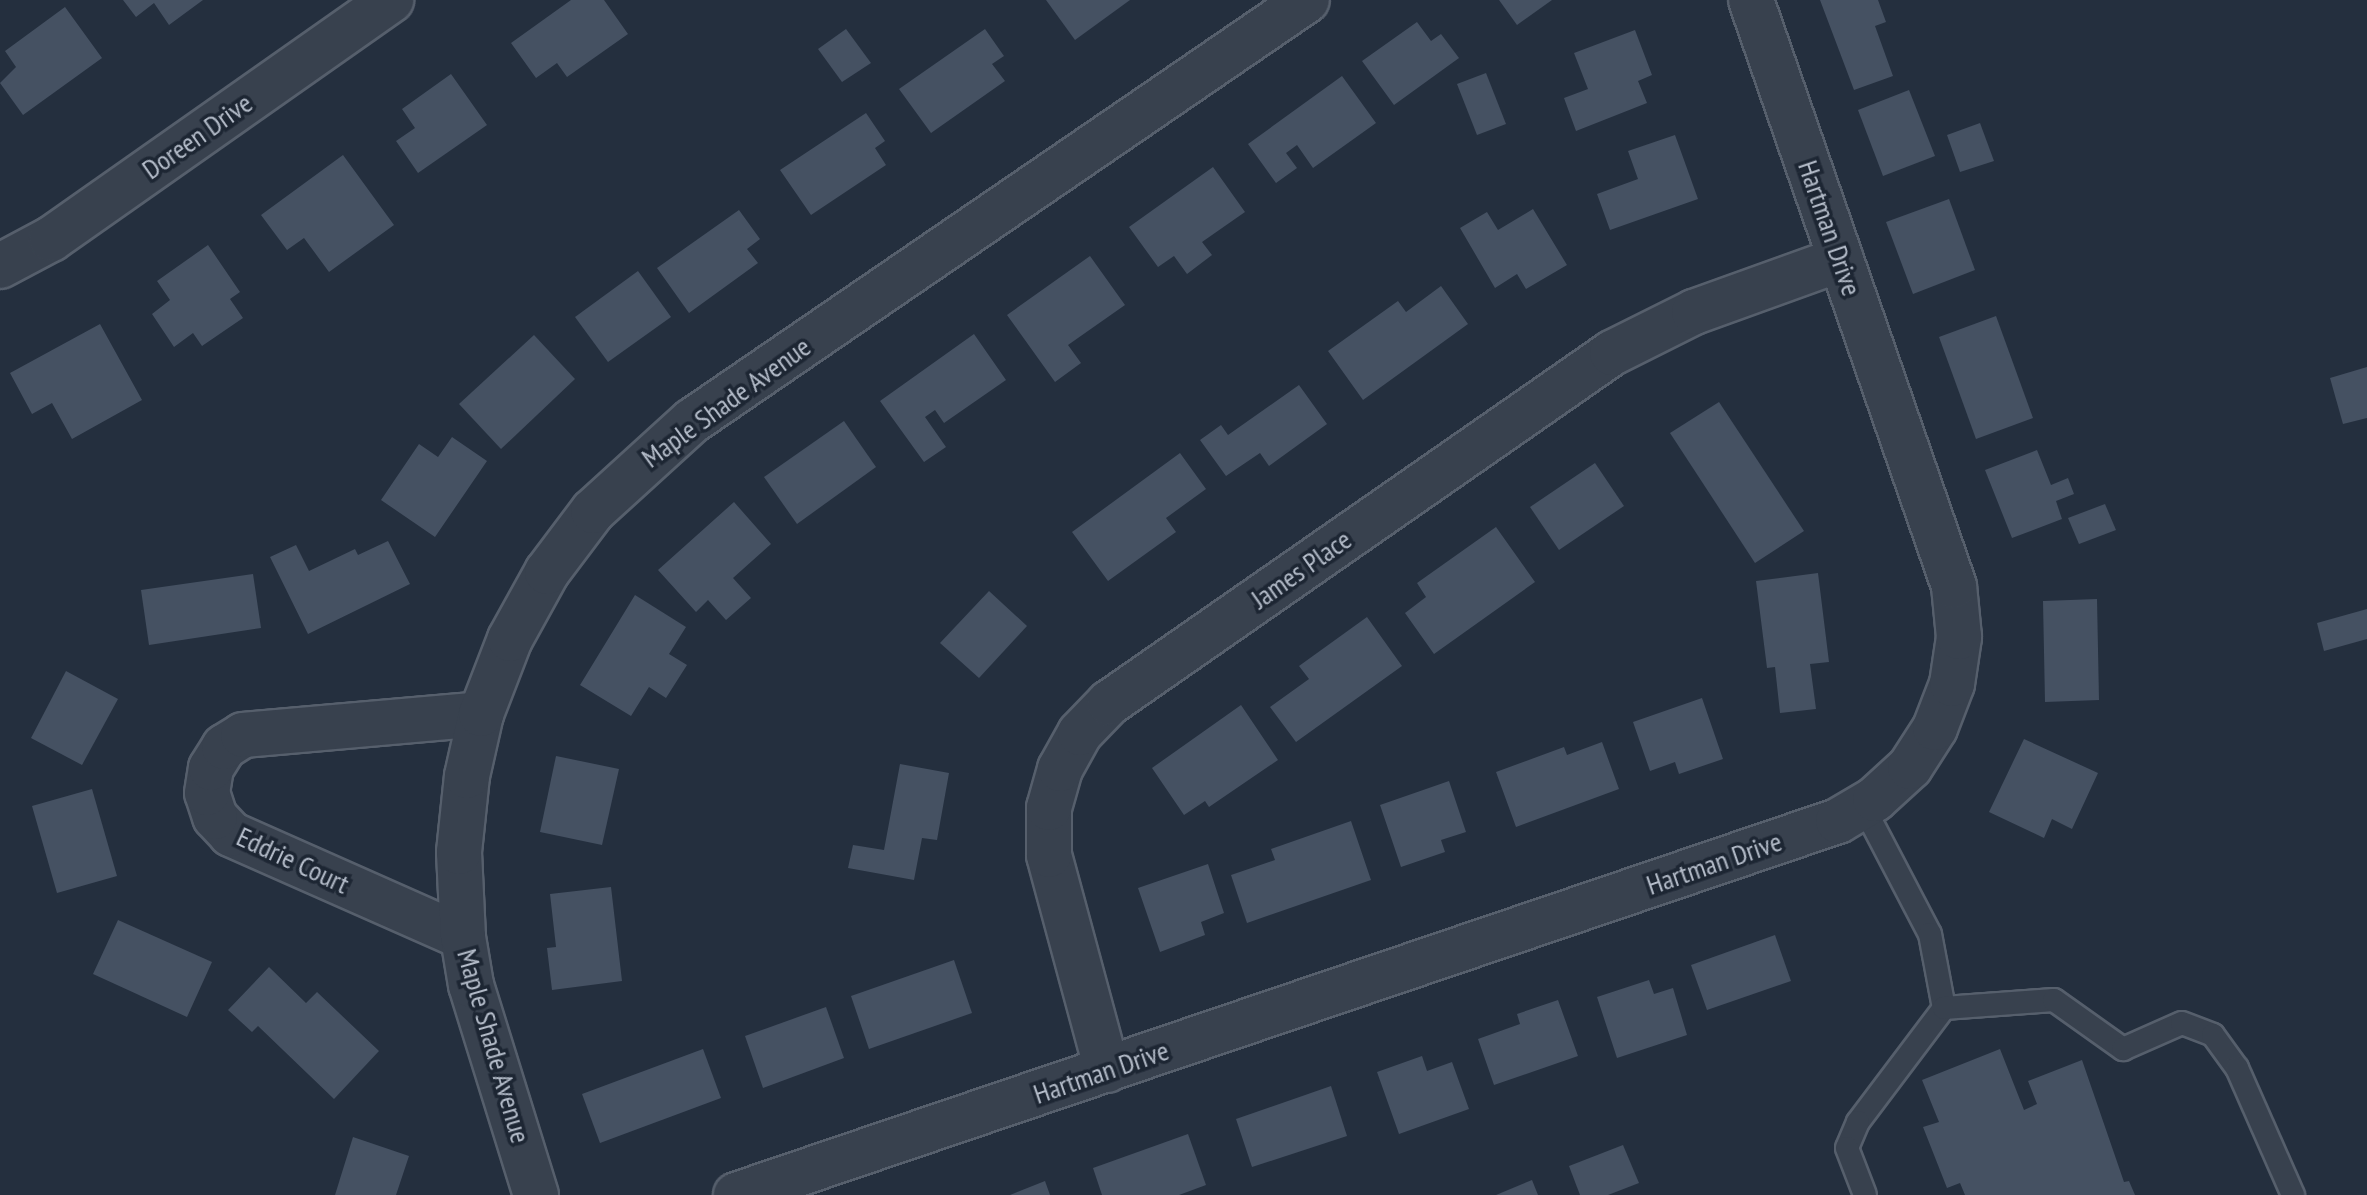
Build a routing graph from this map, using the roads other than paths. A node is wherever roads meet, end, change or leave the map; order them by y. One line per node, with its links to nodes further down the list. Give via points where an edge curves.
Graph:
1 (391, 0): 5 (street, Doreen Drive, via 51,239)
2 (1307, 0): 6 (street, Maple Shade Avenue, via 692,421 640,463 593,511 547,572 510,639)
3 (1751, 0): 4 (street, Hartman Drive)
4 (1841, 259): 7 (street, Hartman Drive, via 1954,586 1959,637 1952,684 1935,728 1910,767); 10 (street, James Place, via 1694,312 1612,353 1109,703 1080,733 1060,769 1049,808 1049,855)
5 (0, 266)
6 (481, 714): 8 (street, Maple Shade Avenue, via 467,776 459,852); 8 (street, Eddrie Court, via 243,735 224,747 211,768 207,793 215,817 231,834)
7 (1863, 806): 9 (lane, via 1930,934); 10 (street, Hartman Drive, via 1823,826)
8 (463, 937): 11 (street, Maple Shade Avenue, via 471,985)
9 (1944, 1008): 13 (lane, via 1858,1122 1847,1148); 14 (lane, via 2054,1000 2123,1049 2182,1023 2213,1035 2237,1068)
10 (1107, 1070): 12 (street, Hartman Drive)
11 (536, 1195)
12 (736, 1195)
13 (1865, 1195)
14 (2293, 1195)

